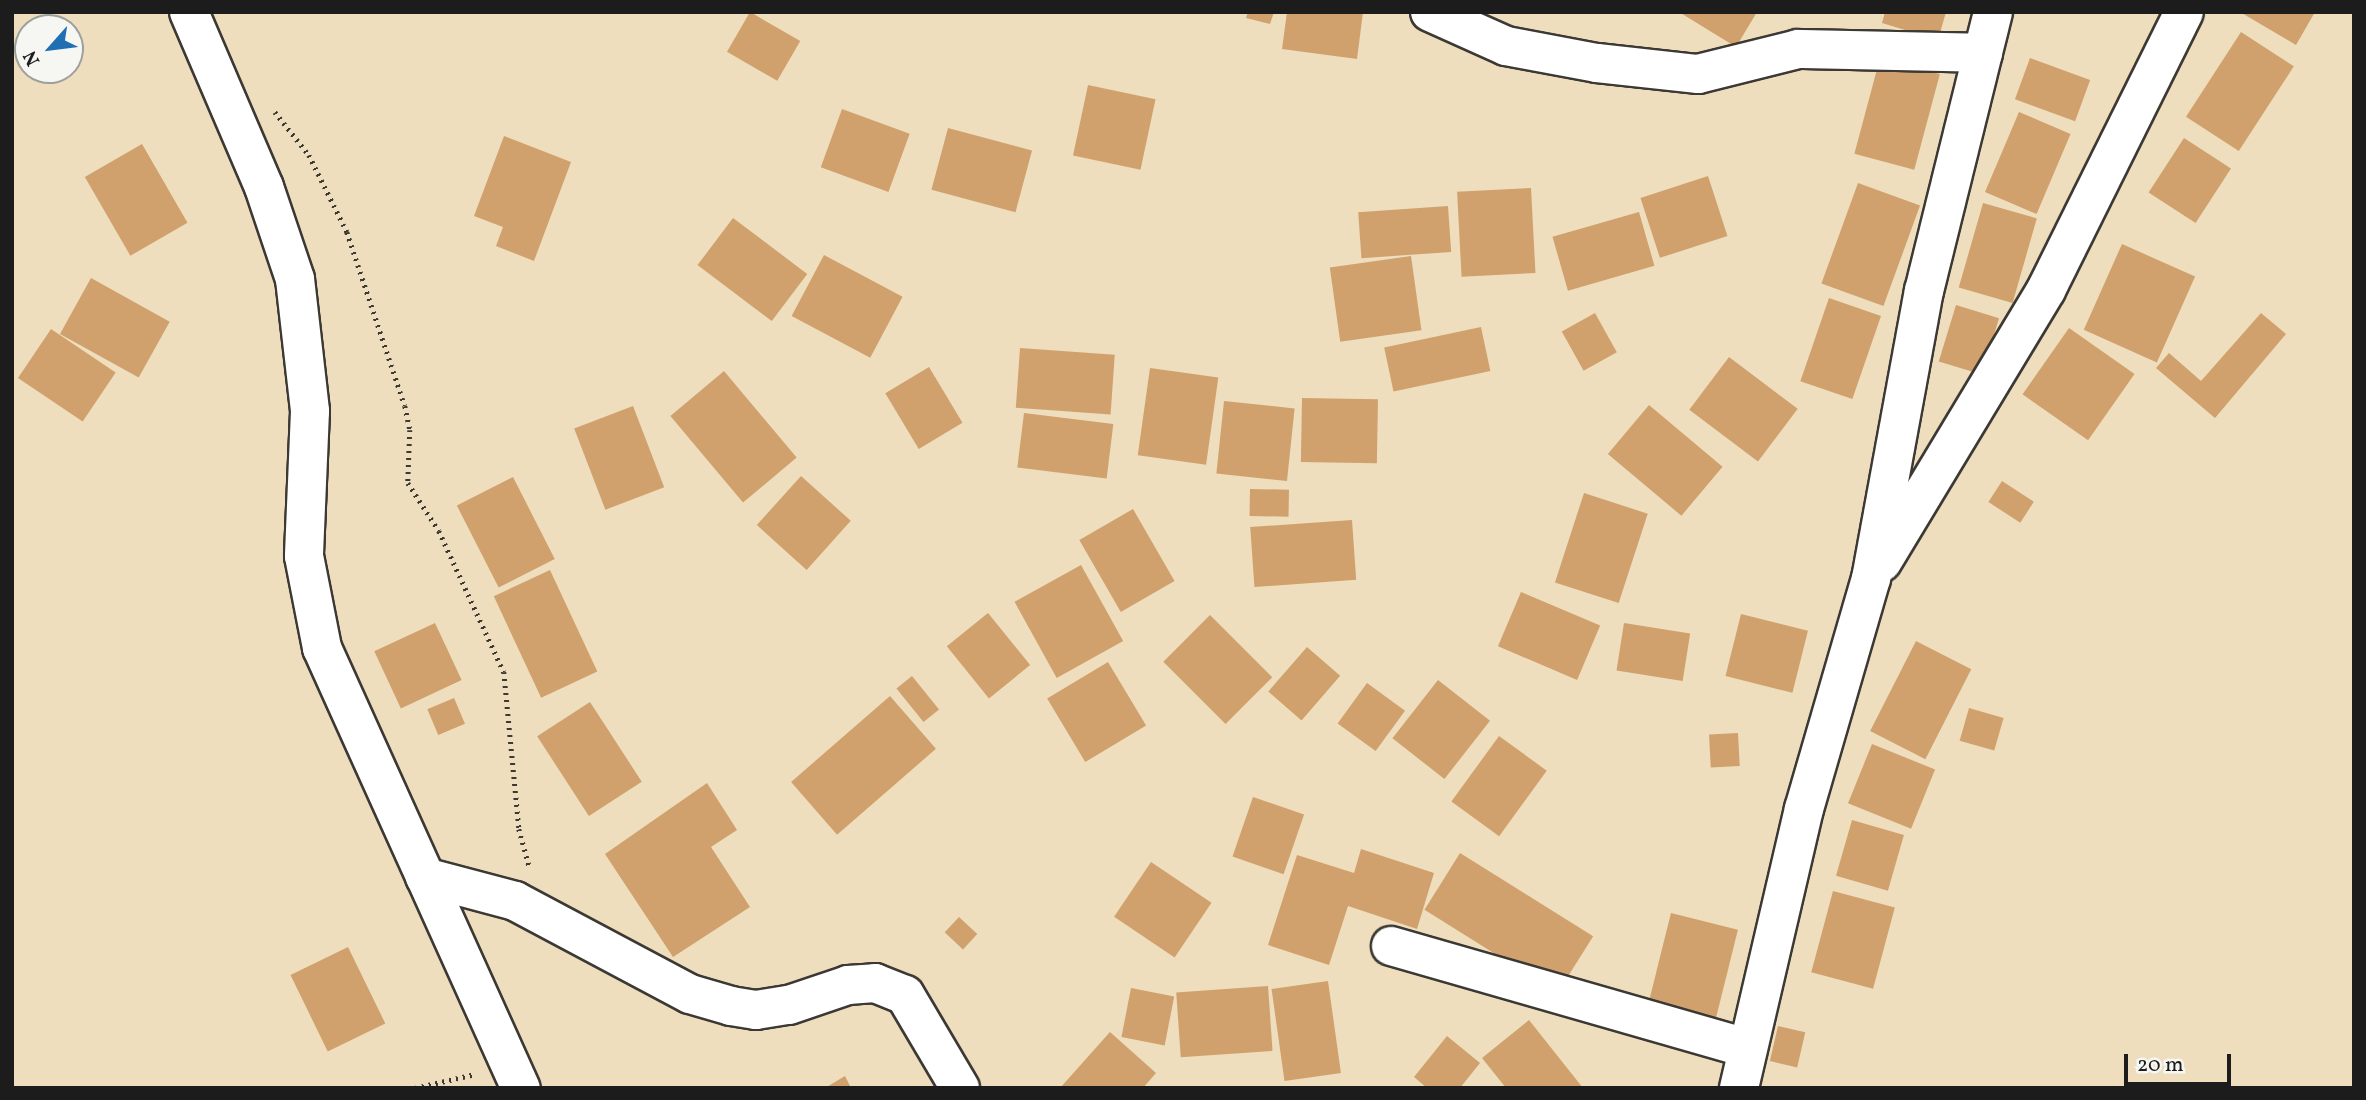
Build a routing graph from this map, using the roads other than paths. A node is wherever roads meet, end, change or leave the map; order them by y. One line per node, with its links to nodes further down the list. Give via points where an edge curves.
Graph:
1 (189, 12): 7 (street, via 264,187 295,279 310,411 304,556 322,648)
2 (1430, 12): 5 (street, via 1506,46 1597,63 1698,74 1798,48)
3 (1993, 12): 5 (street)
4 (2184, 12): 6 (street, via 2046,290)
5 (1983, 53): 6 (street, via 1924,291)
6 (1871, 579): 9 (street, via 1804,808)
7 (425, 877): 10 (street); 11 (street, via 515,901 690,994 731,1006 756,1010 789,1005 848,985 875,983 905,995)
8 (1391, 946): 9 (street)
9 (1747, 1048): 12 (street)
10 (517, 1077)
11 (960, 1088)
12 (1739, 1088)

